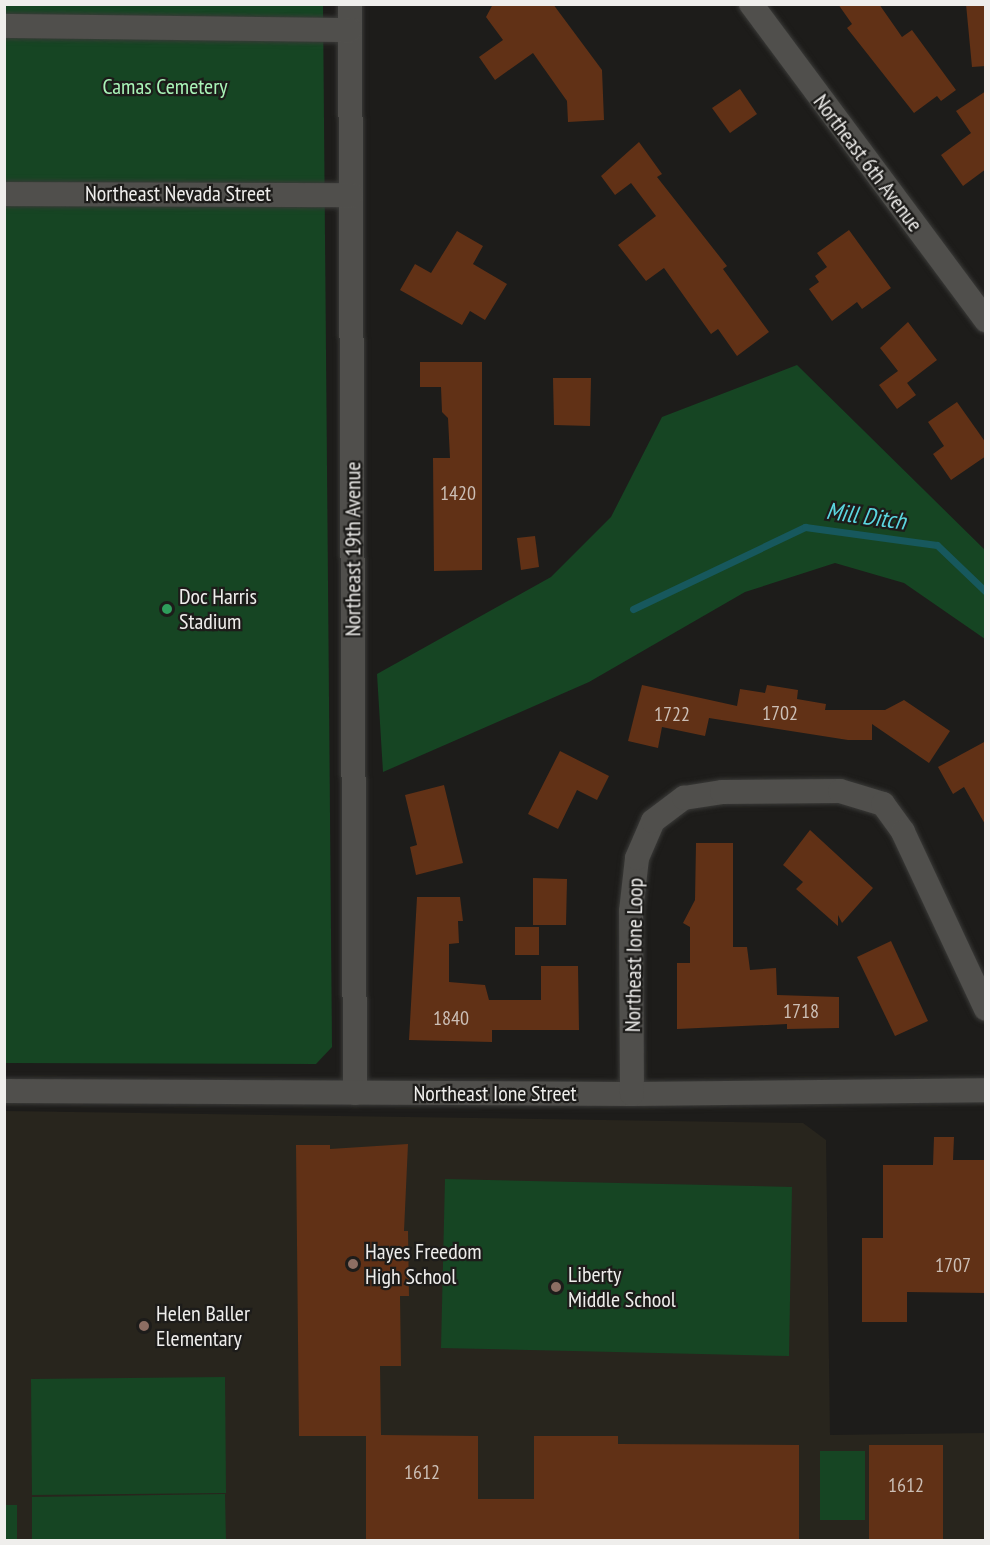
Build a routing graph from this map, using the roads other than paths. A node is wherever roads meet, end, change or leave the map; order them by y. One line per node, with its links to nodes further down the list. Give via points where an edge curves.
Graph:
1 (350, 4): 4 (street, Northeast 19th Avenue)
2 (751, 4): 7 (street, Northeast 6th Avenue)
3 (4, 26): 4 (street)
4 (350, 30): 6 (street, Northeast 19th Avenue)
5 (4, 194): 6 (street, Northeast Nevada Street)
6 (351, 195): 11 (street, Northeast 19th Avenue)
7 (986, 321)
8 (986, 1010): 12 (street, Northeast Ione Loop, via 903,832 883,804 840,791 722,792 684,798 653,821 637,858 631,911)
9 (986, 1090): 12 (street, Northeast Ione Street)
10 (4, 1091): 11 (street, Northeast Ione Street)
11 (355, 1093): 12 (street, Northeast Ione Street)
12 (632, 1094)

